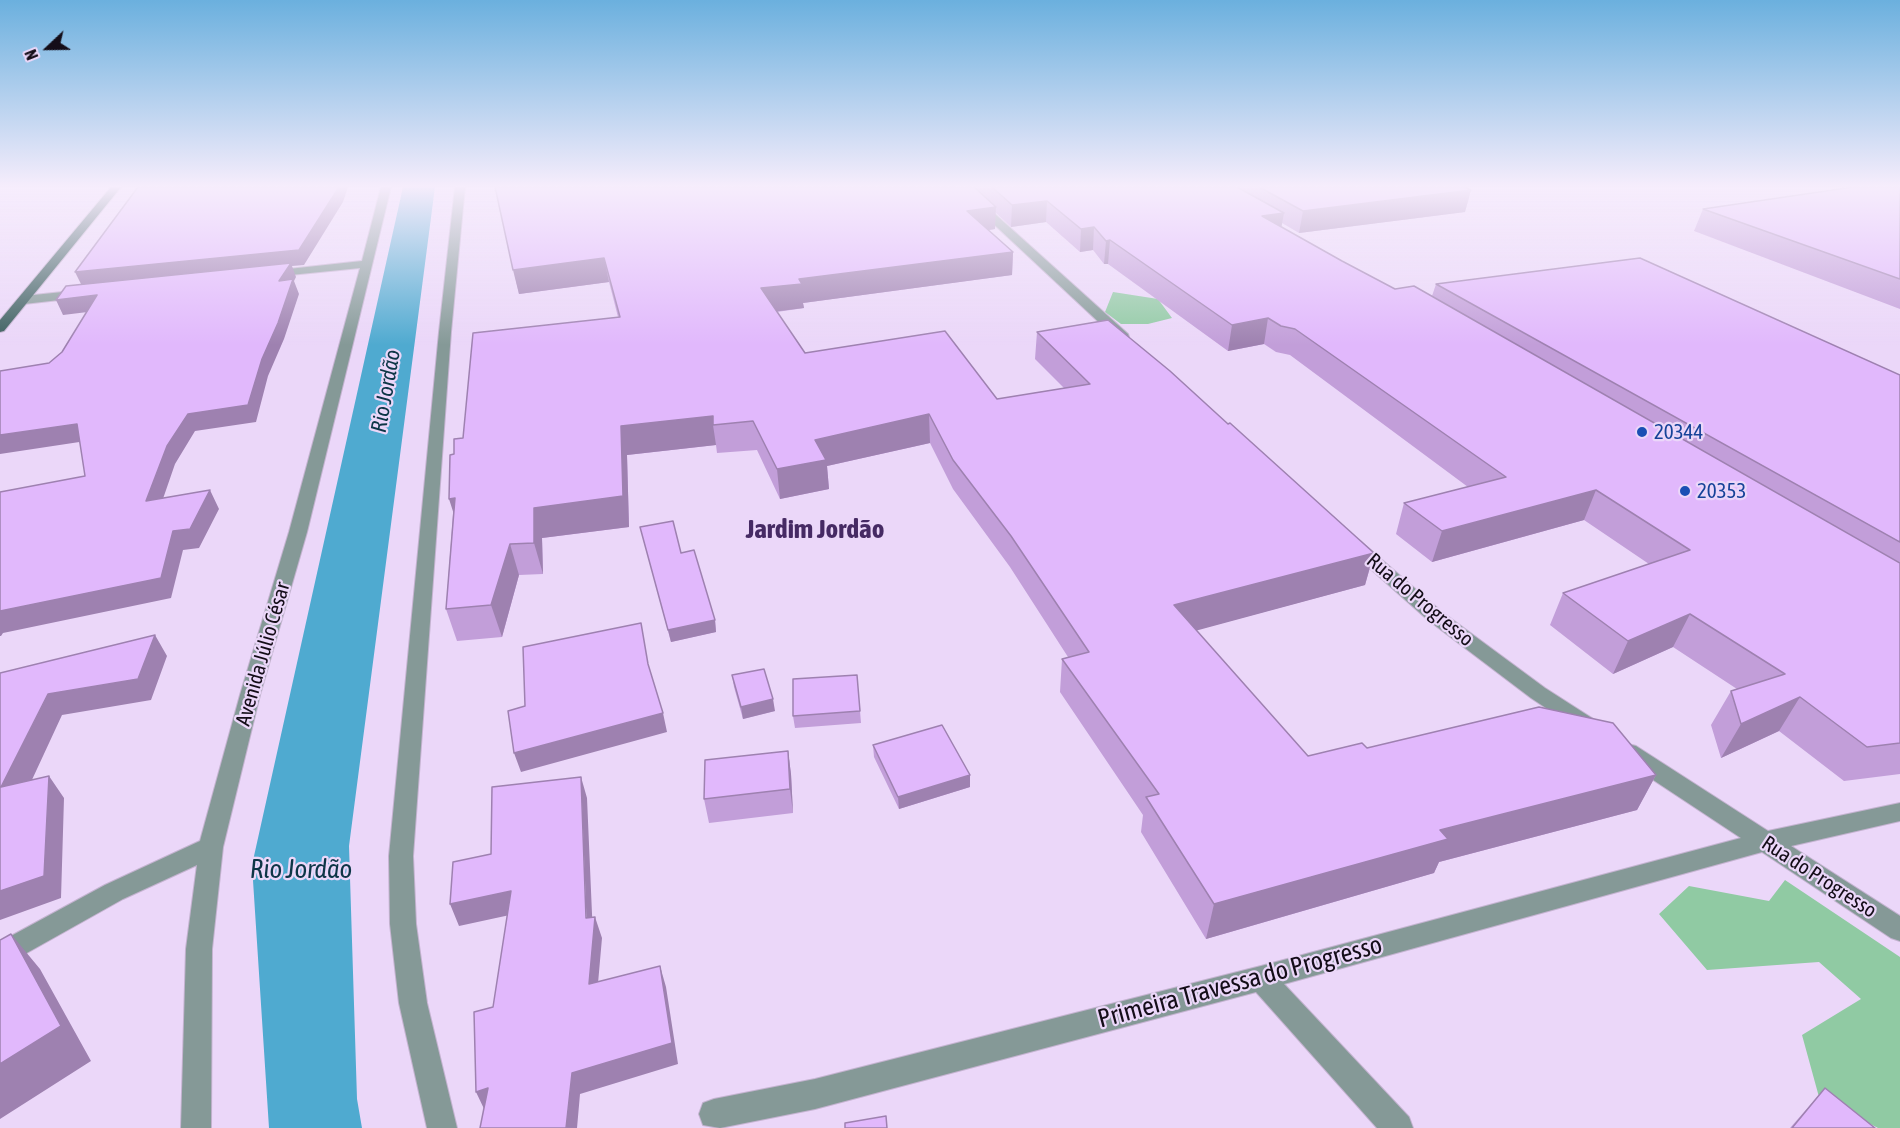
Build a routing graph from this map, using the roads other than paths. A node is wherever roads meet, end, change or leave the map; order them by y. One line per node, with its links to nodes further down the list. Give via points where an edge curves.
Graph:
1 (73, 240): 8 (main road)
2 (372, 240): 5 (street, Avenida Júlio César)
3 (455, 240): 20 (street, via 401,856 403,924 412,1003)
4 (1017, 240): 10 (street)
5 (366, 264): 6 (street); 14 (street, Avenida Júlio César, via 302,520 250,695)
6 (260, 275)
7 (94, 293): 8 (street)
8 (24, 300): 9 (main road)
9 (0, 328)
10 (1135, 348)
11 (1338, 530): 13 (street, Rua do Progresso, via 1435,616 1538,693)
12 (1900, 812): 13 (street, Primeira Travessa do Progresso)
13 (1764, 842): 15 (street, Rua do Progresso); 17 (street, Primeira Travessa do Progresso)
14 (211, 847): 16 (street, via 114,892); 19 (street, Avenida Júlio César, via 199,950)
15 (1900, 930)
16 (0, 956)
17 (1261, 978): 18 (street, Primeira Travessa do Progresso, via 814,1094); 21 (street)
18 (714, 1114)
19 (196, 1128)
20 (442, 1128)
21 (1398, 1128)

